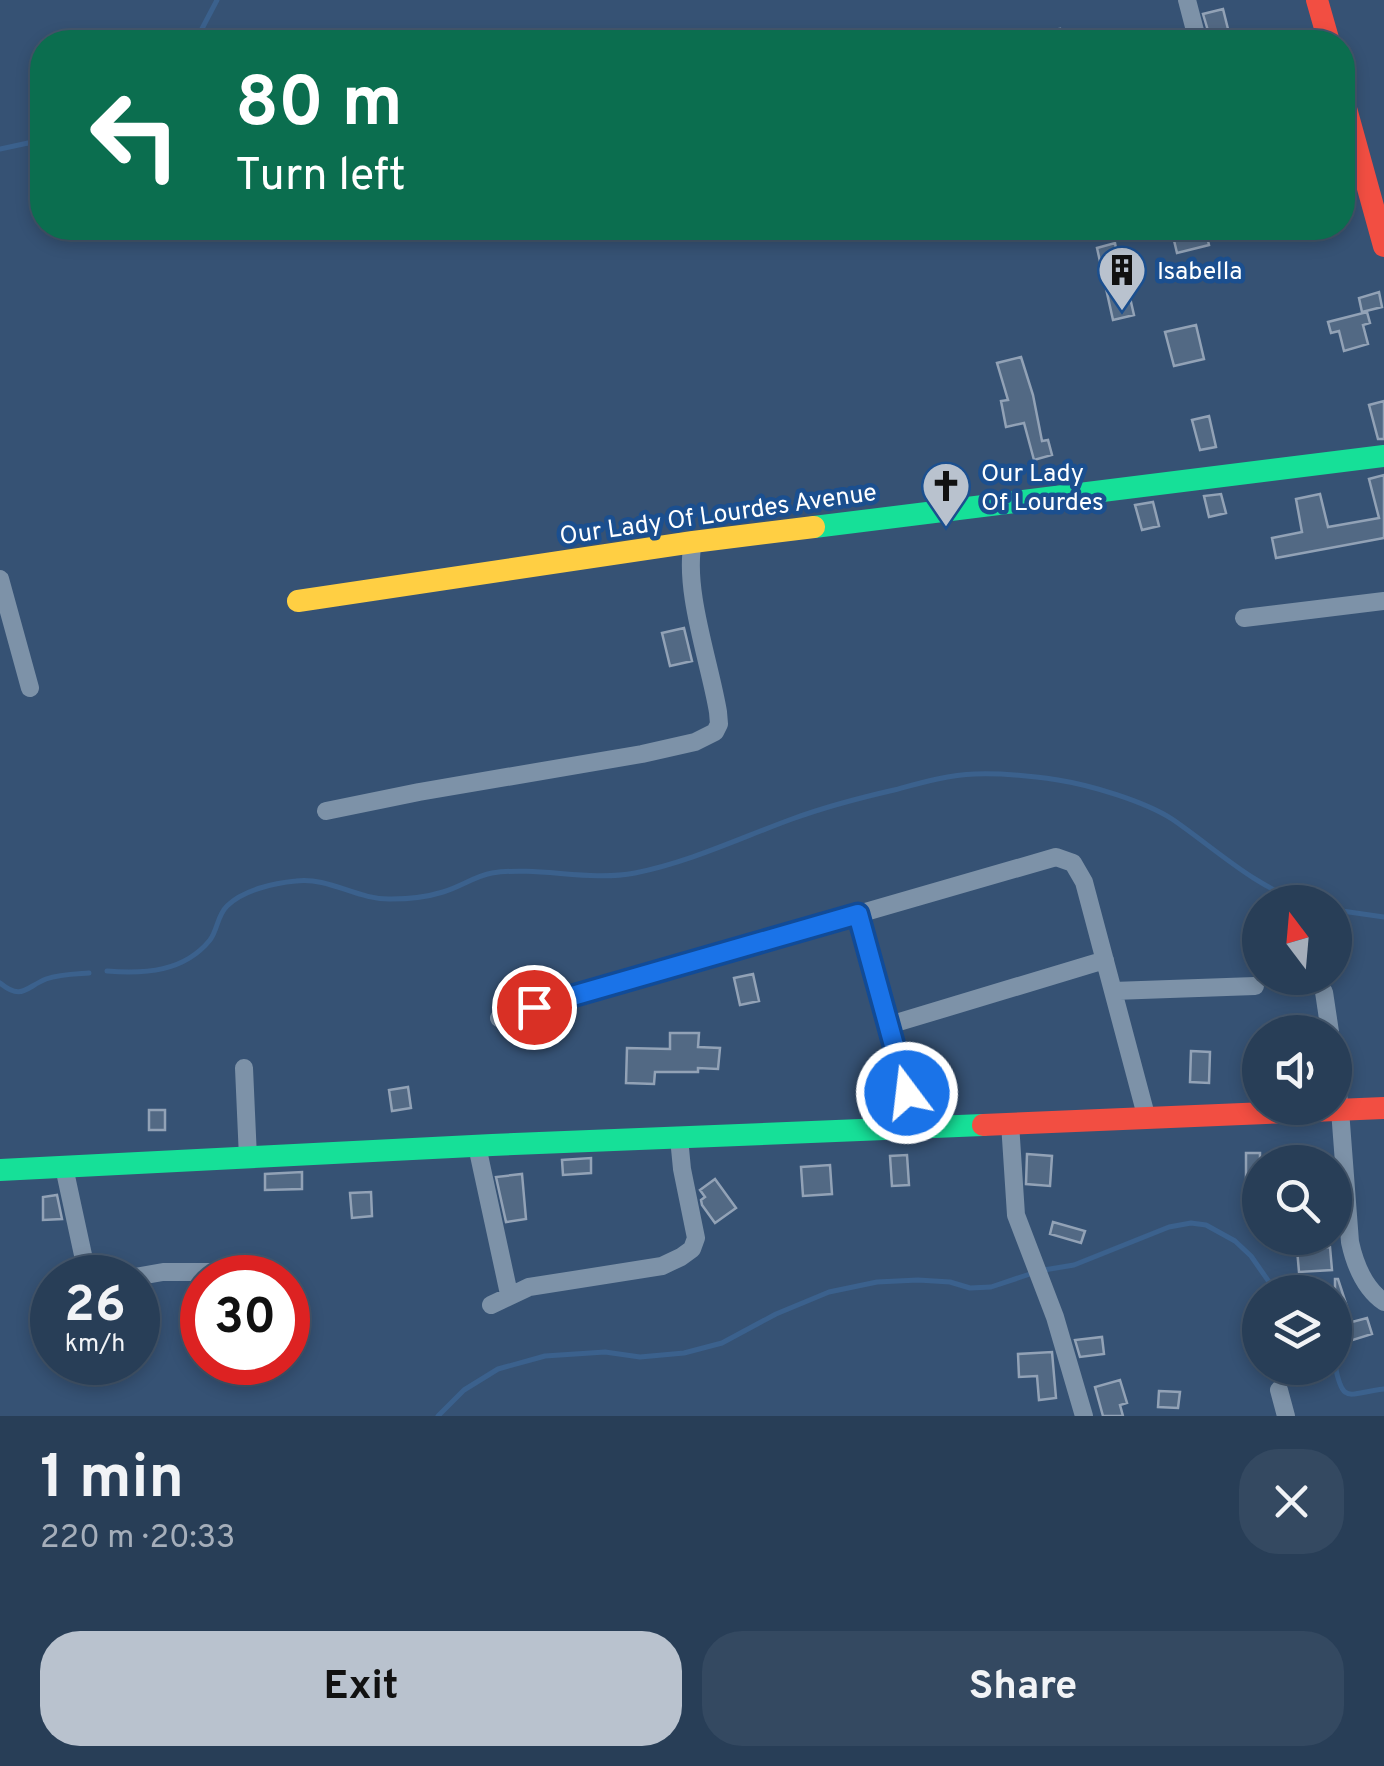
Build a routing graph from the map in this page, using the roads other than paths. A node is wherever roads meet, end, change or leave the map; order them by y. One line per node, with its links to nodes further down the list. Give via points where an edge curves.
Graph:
1 (1187, 0): 3 (street)
2 (1317, 0): 4 (street)
3 (1195, 30)
4 (1325, 30)
5 (1355, 141): 6 (street)
6 (1384, 246)
7 (1384, 456): 8 (street, Our Lady Of Lourdes Avenue)
8 (694, 542): 10 (street, Our Lady Of Lourdes Avenue); 14 (street, via 692,580 718,712 715,732 642,754)
9 (0, 579): 13 (street)
10 (298, 601)
11 (1384, 601): 12 (street)
12 (1244, 618)
13 (30, 688)
14 (326, 812)
15 (858, 914): 16 (street, via 1056,857 1080,872); 19 (street); 20 (street)
16 (1105, 960): 18 (street); 20 (street)
17 (1242, 986): 18 (street)
18 (1113, 991): 25 (street)
19 (498, 1018)
20 (888, 1025): 28 (street)
21 (244, 1068): 31 (street)
22 (1384, 1108): 23 (street)
23 (1352, 1109)
24 (1242, 1115): 25 (street)
25 (1147, 1119): 26 (street)
26 (1010, 1124): 28 (street); 39 (street, via 1016,1214)
27 (1341, 1125): 36 (street, via 1352,1252 1366,1284)
28 (916, 1127): 29 (street)
29 (680, 1138): 30 (street); 35 (street, via 696,1238 692,1249 662,1266)
30 (477, 1146): 31 (street); 35 (street)
31 (248, 1158): 32 (street)
32 (64, 1167): 33 (street); 34 (street)
33 (0, 1170)
34 (83, 1255)
35 (509, 1294): 37 (street)
36 (1384, 1302)
37 (491, 1304)
38 (1279, 1390): 40 (street)
39 (1084, 1416)
40 (1286, 1416)

